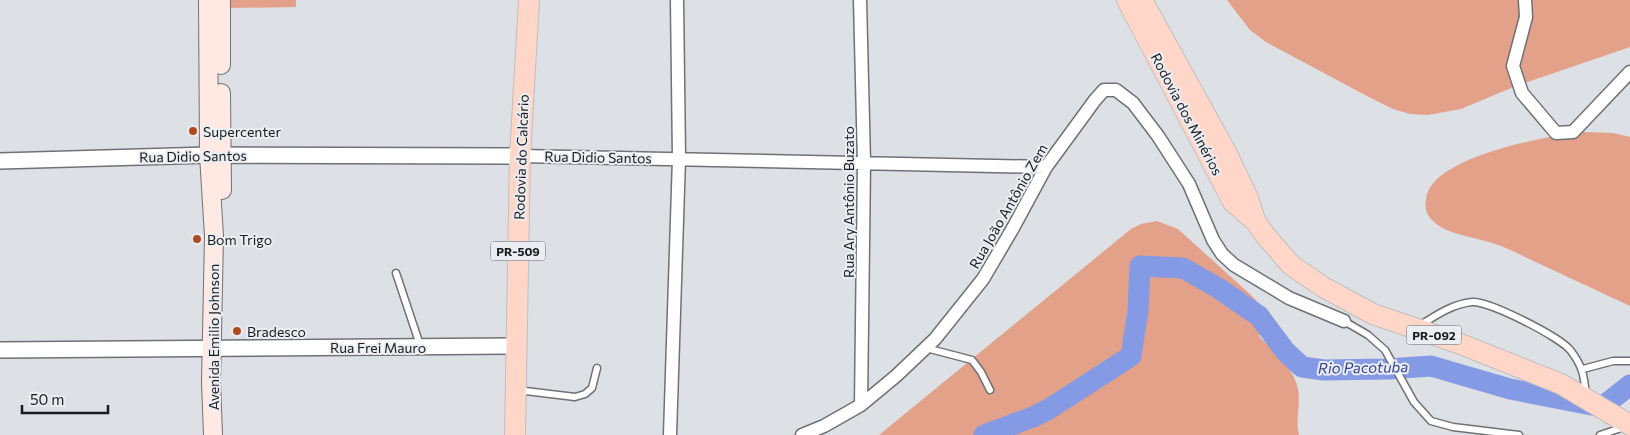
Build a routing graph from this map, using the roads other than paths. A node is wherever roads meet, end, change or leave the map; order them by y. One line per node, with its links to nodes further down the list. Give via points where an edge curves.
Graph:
1 (208, 0): 10 (main road, Avenida Emilio Johnson)
2 (221, 0): 10 (main road, Avenida Emilio Johnson)
3 (529, 0): 11 (main road, Rodovia do Calcário / PR-509)
4 (677, 0): 12 (street)
5 (860, 0): 14 (street, Rua Ary Antônio Buzato)
6 (1126, 0): 16 (main road, Rodovia dos Minérios / PR-092, via 1233,202)
7 (1142, 0): 16 (main road, Rodovia dos Minérios / PR-092, via 1226,152)
8 (1526, 0): 9 (street, via 1526,17 1513,66 1522,93 1556,133 1573,132)
9 (1630, 72)
10 (215, 155): 11 (street, Rua Didio Santos); 13 (street, Rua Didio Santos); 22 (main road, Avenida Emilio Johnson)
11 (520, 156): 12 (street, Rua Didio Santos); 20 (main road, Rodovia do Calcário / PR-509)
12 (679, 158): 14 (street, Rua Didio Santos); 36 (street)
13 (0, 161)
14 (864, 162): 15 (street, Rua Didio Santos); 31 (street, Rua Ary Antônio Buzato)
15 (1046, 167): 18 (street, Rua João Antônio Zem, via 1104,90 1116,90 1133,103 1158,136 1189,184 1222,254 1234,265 1289,298); 23 (street, Rua João Antônio Zem, via 983,279)
16 (1256, 222): 19 (main road, Rodovia dos Minérios / PR-092, via 1291,265 1323,287 1373,314)
17 (396, 273): 21 (lane)
18 (1344, 321): 38 (lane, via 1385,350 1414,402 1431,421)
19 (1415, 329): 27 (lane, via 1442,311 1473,302 1542,330 1570,349); 30 (main road, Rodovia dos Minérios / PR-092, via 1561,384)
20 (517, 346): 21 (street, Rua Frei Mauro); 28 (main road, Rodovia do Calcário / PR-509)
21 (420, 347): 22 (street, Rua Frei Mauro)
22 (218, 348): 24 (street, Rua Frei Mauro); 33 (main road, Avenida Emilio Johnson, via 212,382); 34 (main road, Avenida Emilio Johnson)
23 (926, 348): 29 (lane, via 972,360); 31 (street, Rua João Antônio Zem)
24 (0, 350)
25 (1630, 360): 27 (lane)
26 (597, 368): 28 (lane, via 592,388 575,397)
27 (1583, 369): 30 (lane)
28 (516, 390): 35 (main road, Rodovia do Calcário / PR-509)
29 (990, 390)
30 (1586, 398): 32 (main road, Rodovia dos Minérios / PR-092)
31 (861, 405): 37 (street, Rua João Antônio Zem)
32 (1630, 425): 39 (lane)
33 (213, 435)
34 (223, 435)
35 (515, 435)
36 (670, 435)
37 (802, 435)
38 (1519, 435)
39 (1600, 435)

